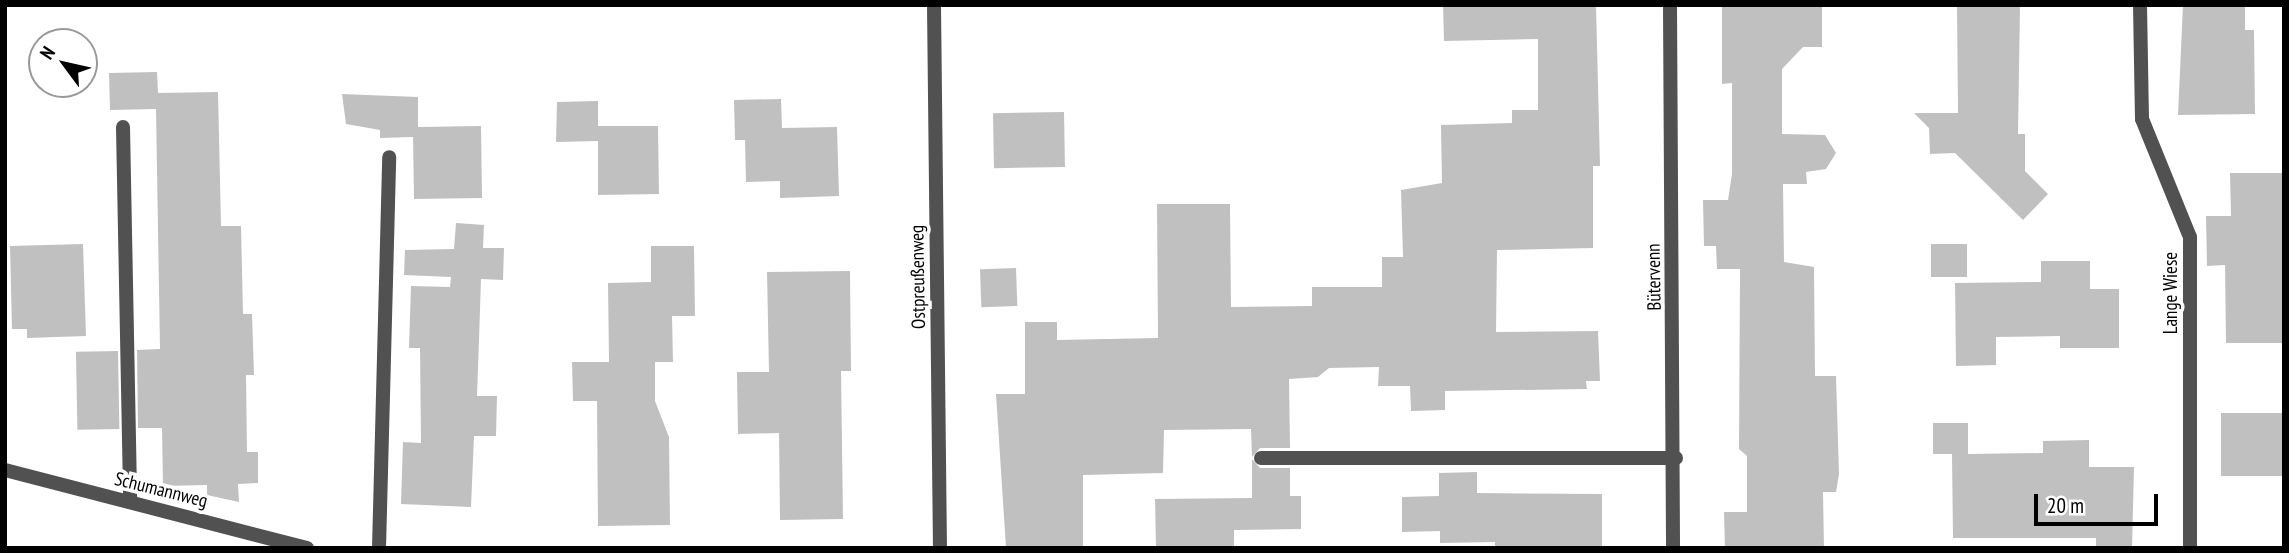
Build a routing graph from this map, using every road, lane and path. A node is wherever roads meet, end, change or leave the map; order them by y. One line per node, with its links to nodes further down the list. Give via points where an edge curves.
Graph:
1 (934, 5): 12 (street, Ostpreußenweg)
2 (1670, 5): 7 (street, Bütervenn)
3 (2140, 5): 14 (street, Lange Wiese, via 2141,118 2190,237)
4 (123, 127): 9 (street)
5 (389, 157): 11 (street)
6 (1261, 458): 7 (street)
7 (1676, 458): 13 (street, Bütervenn)
8 (5, 470): 9 (street, Schumannweg)
9 (130, 502): 10 (street, Schumannweg)
10 (307, 548)
11 (379, 548)
12 (940, 548)
13 (1673, 548)
14 (2190, 548)

